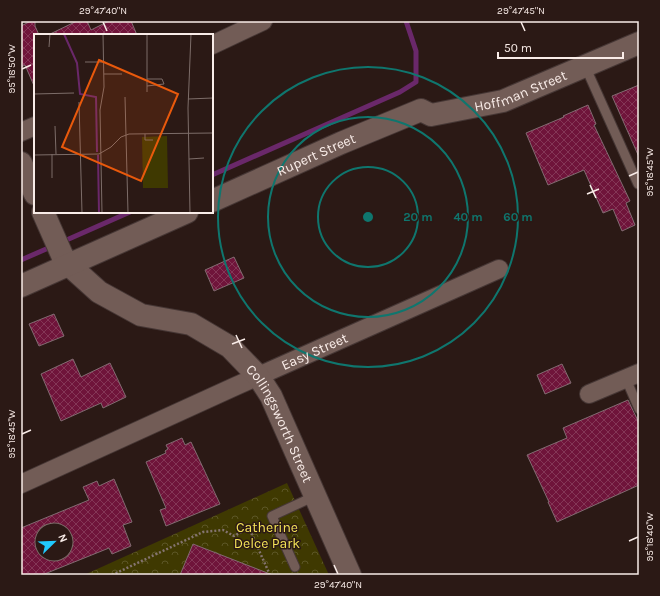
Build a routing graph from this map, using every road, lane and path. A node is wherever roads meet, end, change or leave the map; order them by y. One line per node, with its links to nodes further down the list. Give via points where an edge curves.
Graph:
1 (263, 21): 3 (street)
2 (639, 43): 4 (street, Hoffman Street)
3 (213, 45)
4 (585, 66): 5 (street, Hoffman Street, via 503,101 431,115); 9 (lane)
5 (421, 110): 11 (street, Rupert Street)
6 (34, 126): 7 (street)
7 (21, 132)
8 (21, 163): 10 (street)
9 (638, 184)
10 (34, 192)
11 (213, 201)
12 (43, 213): 14 (street, Collingsworth Street)
13 (184, 213): 14 (street)
14 (62, 252): 16 (street); 17 (street, Collingsworth Street, via 100,292 140,315 191,324 230,347)
15 (499, 269): 17 (street, Easy Street)
16 (21, 286)
17 (258, 376): 21 (street, Easy Street); 22 (street, Collingsworth Street, via 271,396)
18 (632, 376): 19 (street); 20 (lane)
19 (589, 394)
20 (639, 409)
21 (21, 484)
22 (316, 496): 23 (lane, via 272,516); 26 (street, Collingsworth Street)
23 (295, 567)
24 (112, 575): 25 (path, via 203,532 223,530 234,536 249,528)
25 (270, 575)
26 (350, 575)

